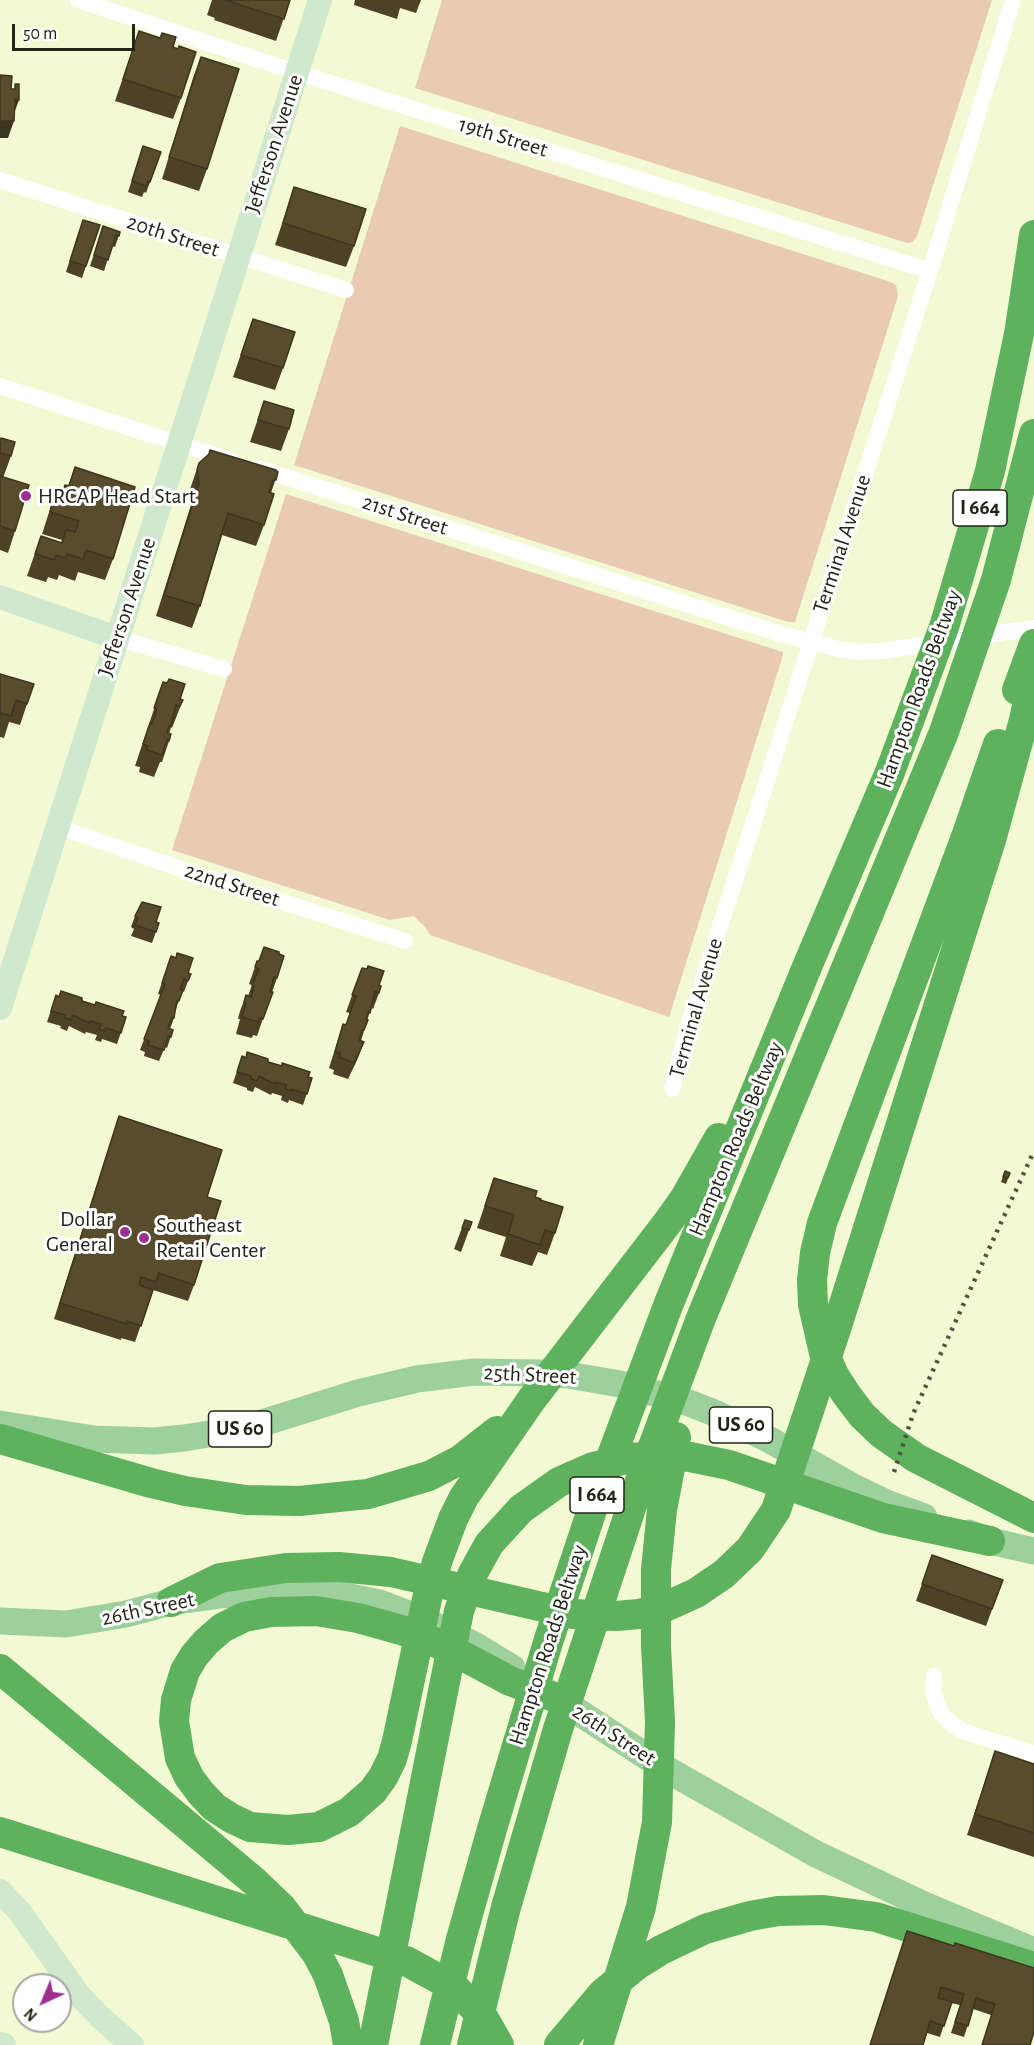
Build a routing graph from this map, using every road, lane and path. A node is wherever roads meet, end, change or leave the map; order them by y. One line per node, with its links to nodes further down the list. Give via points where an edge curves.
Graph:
1 (78, 0): 4 (street, 19th Street)
2 (320, 0): 4 (main road, Jefferson Avenue)
3 (1013, 0): 8 (street, Terminal Avenue)
4 (297, 71): 7 (main road, Jefferson Avenue); 8 (street, 19th Street)
5 (0, 180): 7 (street, 20th Street)
6 (1034, 235): 23 (highway, Hampton Roads Beltway / I 664, via 990,471 944,627 890,772)
7 (238, 257): 9 (street, 20th Street); 12 (main road, Jefferson Avenue)
8 (930, 271): 16 (street, Terminal Avenue)
9 (346, 290)
10 (0, 386): 12 (street, 21st Street)
11 (1034, 434): 26 (highway, Hampton Roads Beltway / I 664, via 1011,526 960,688)
12 (179, 444): 15 (main road, Jefferson Avenue); 16 (street, 21st Street)
13 (0, 597): 15 (main road)
14 (1034, 628): 16 (street, 21st Street, via 882,651 859,652)
15 (117, 638): 18 (street); 20 (main road, Jefferson Avenue)
16 (811, 643): 25 (street, Terminal Avenue)
17 (1034, 644): 21 (highway)
18 (224, 669)
19 (1034, 672): 21 (highway, via 1024,720)
20 (58, 827): 22 (street, 22nd Street); 24 (main road, Jefferson Avenue)
21 (979, 837): 30 (highway, via 853,1138 822,1223 814,1253 813,1305 824,1353 862,1415 898,1446); 33 (highway, via 883,1182 780,1500 759,1538 736,1564 696,1593 665,1607 639,1614 599,1617 359,1568 251,1572 220,1578)
22 (405, 941)
23 (809, 962): 27 (highway, via 760,1047 723,1129 685,1198); 49 (highway, Hampton Roads Beltway / I 664, via 673,1292 596,1498 492,1828)
24 (0, 1008)
25 (672, 1089)
26 (728, 1250): 50 (highway, Hampton Roads Beltway / I 664, via 679,1373 574,1677 506,1907); 53 (highway, via 713,1322 680,1419 662,1510 655,1606 660,1722 657,1822 641,1907)
27 (532, 1399): 29 (highway, via 474,1450 437,1472 400,1486 330,1499 222,1498 151,1483); 34 (highway, via 476,1478 449,1527 428,1599 397,1741 383,1777 349,1812 319,1827 303,1830 250,1827 214,1807 189,1777 176,1741 176,1700 194,1656 222,1629 244,1617 271,1612)
28 (0, 1424): 31 (main road, 25th Street / US 60, via 94,1439 154,1441 246,1428 386,1385 474,1372 596,1379 689,1403 743,1426 876,1498)
29 (0, 1439)
30 (1034, 1518)
31 (990, 1541): 32 (main road, 25th Street / US 60); 48 (highway, via 883,1518 729,1465 690,1457 631,1458 593,1467 539,1495 489,1544 459,1611)
32 (1034, 1551)
33 (171, 1602): 34 (main road, 26th Street, via 274,1591 335,1594); 35 (main road, 26th Street, via 66,1624)
34 (376, 1612): 38 (highway, via 510,1681)
35 (0, 1621)
36 (0, 1669): 47 (highway, via 282,1908 328,1975 344,2020)
37 (934, 1676): 39 (street, via 936,1701 951,1724)
38 (557, 1698): 42 (main road, 26th Street, via 708,1795 816,1854 932,1909)
39 (1034, 1754)
40 (0, 1832): 51 (highway, via 406,1961 454,1987 483,2017)
41 (0, 1891): 46 (main road, via 20,1912 78,1994)
42 (1034, 1951)
43 (1034, 1967): 52 (highway, via 876,1917 824,1910 778,1911 705,1929 661,1950 603,1993)
44 (0, 2044): 45 (main road)
45 (4, 2045)
46 (132, 2045)
47 (348, 2045)
48 (373, 2045)
49 (435, 2045)
50 (472, 2045)
51 (499, 2045)
52 (558, 2045)
53 (598, 2045)

